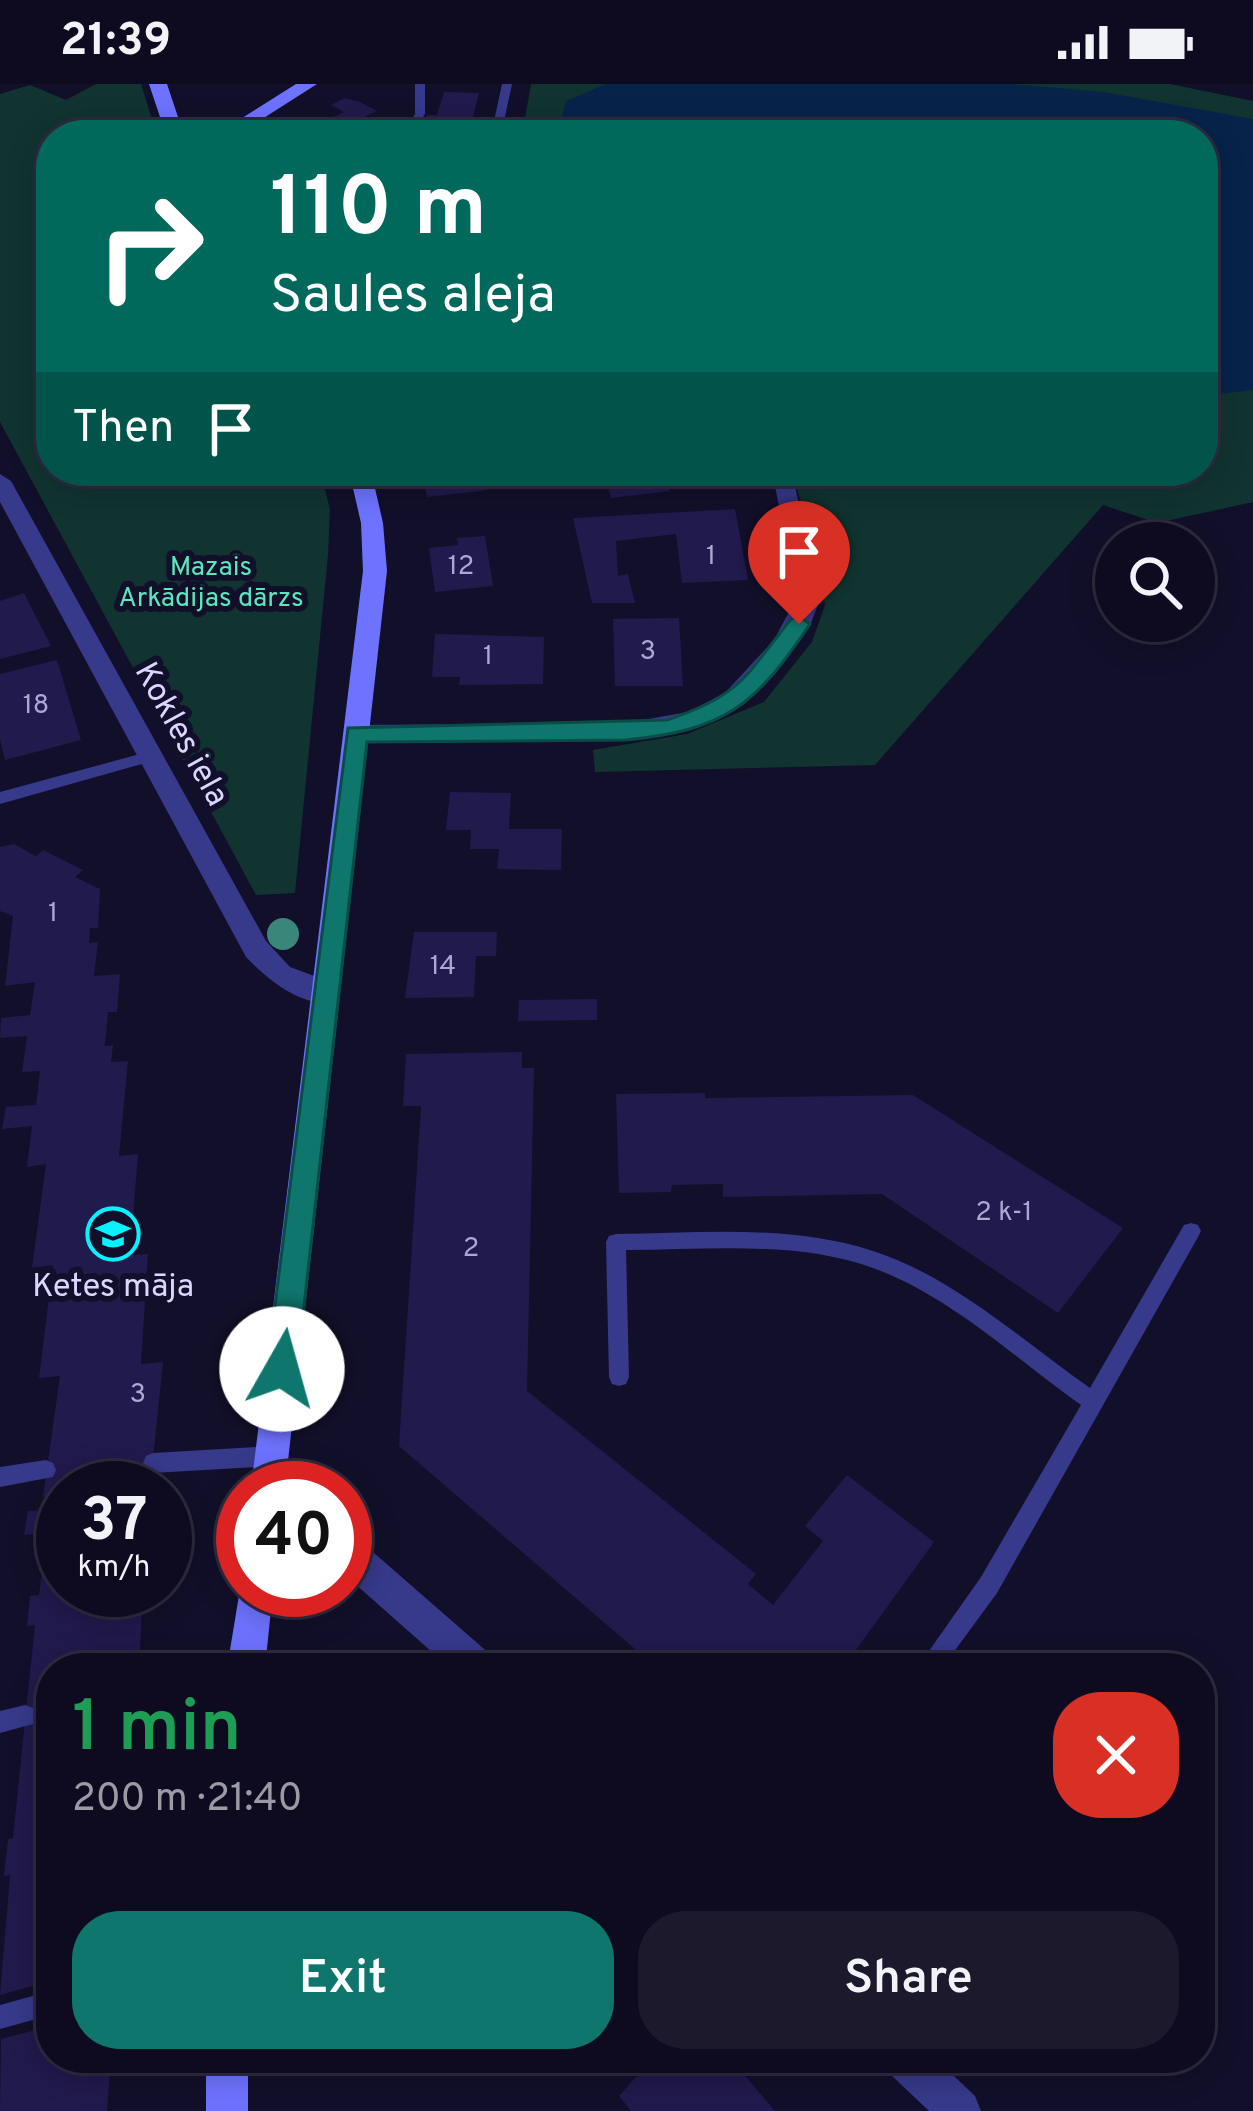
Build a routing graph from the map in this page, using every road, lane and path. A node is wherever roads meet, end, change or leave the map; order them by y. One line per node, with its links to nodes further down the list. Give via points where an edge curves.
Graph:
1 (158, 84): 5 (street)
2 (308, 84): 6 (street)
3 (419, 84): 7 (lane)
4 (507, 84): 8 (lane)
5 (170, 120)
6 (249, 120)
7 (415, 120)
8 (499, 120)
9 (0, 481): 13 (street, Kokles iela)
10 (363, 486): 12 (street, via 375,571)
11 (784, 486): 12 (street, via 807,610 765,673 722,710 626,732)
12 (356, 734): 15 (street)
13 (151, 756): 14 (lane); 15 (street, Kokles iela, via 268,964)
14 (0, 798)
15 (326, 992): 19 (street)
16 (1191, 1231): 18 (lane)
17 (619, 1377): 18 (lane, via 616,1242 773,1244 888,1264)
18 (1096, 1403): 26 (lane, via 989,1585)
19 (272, 1461)
20 (36, 1472): 21 (lane)
21 (0, 1477)
22 (372, 1578): 25 (street)
23 (252, 1617): 24 (street)
24 (248, 1653)
25 (446, 1653)
26 (939, 1653)
27 (26, 1716): 28 (lane)
28 (0, 1722)
29 (36, 2007): 30 (lane)
30 (0, 2018)
31 (226, 2073): 33 (street)
32 (920, 2073): 34 (street)
33 (227, 2111)
34 (960, 2111)

